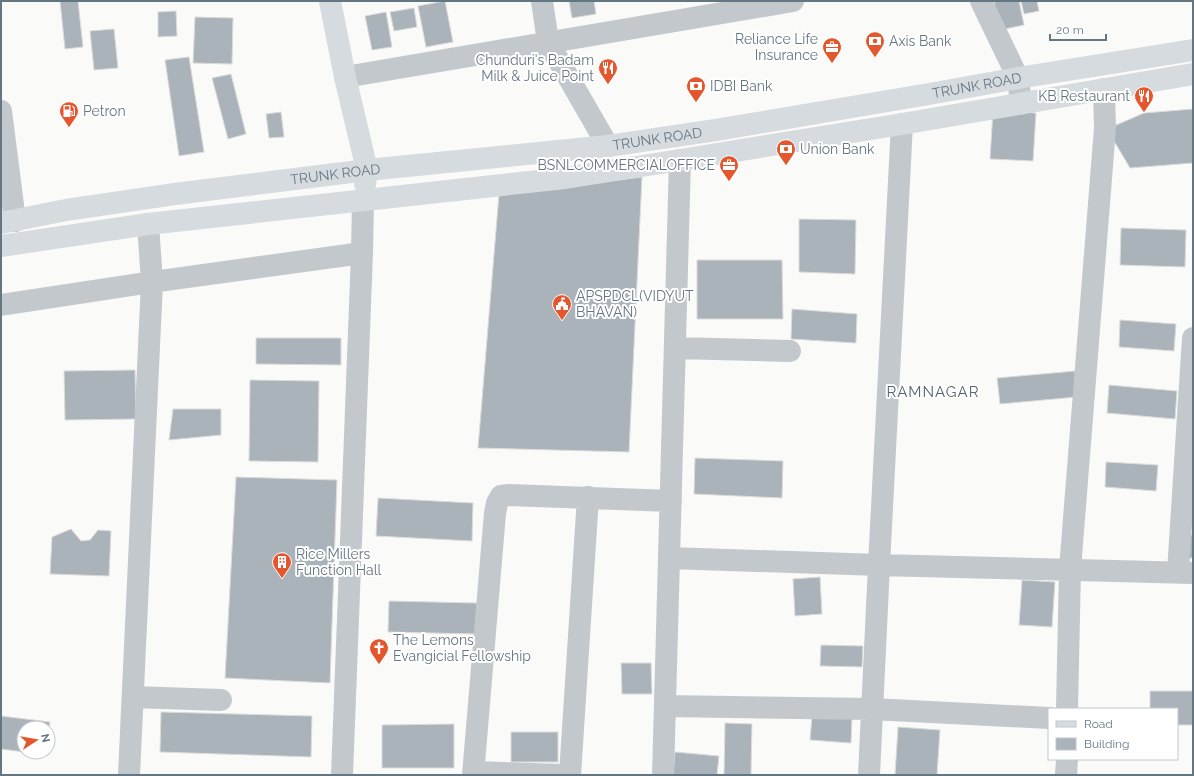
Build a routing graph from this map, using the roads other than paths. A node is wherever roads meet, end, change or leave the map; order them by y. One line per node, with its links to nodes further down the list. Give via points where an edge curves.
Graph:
1 (330, 1): 9 (main road)
2 (542, 1): 6 (street)
3 (793, 1): 5 (street)
4 (981, 1): 10 (street)
5 (751, 4): 6 (street)
6 (548, 42): 9 (street); 15 (street)
7 (1193, 50): 10 (main road, TRUNK ROAD)
8 (1193, 74): 11 (main road)
9 (345, 77): 17 (main road)
10 (1018, 78): 12 (street); 15 (main road, TRUNK ROAD)
11 (1104, 89): 12 (main road); 32 (street, via 1105,128)
12 (1020, 104): 14 (main road)
13 (1, 111): 19 (street)
14 (902, 124): 16 (main road); 31 (street)
15 (608, 146): 17 (main road, TRUNK ROAD)
16 (680, 160): 18 (main road, via 565,178); 26 (street)
17 (367, 170): 18 (main road); 19 (main road, TRUNK ROAD, via 105,204)
18 (363, 201): 20 (main road); 22 (street)
19 (8, 222)
20 (148, 224): 21 (main road); 23 (street)
21 (1, 246)
22 (362, 253): 23 (street); 43 (street)
23 (152, 282): 24 (street); 34 (street)
24 (1, 305)
25 (1193, 338): 33 (street)
26 (675, 348): 27 (street); 29 (street)
27 (790, 351)
28 (588, 497): 29 (street); 41 (street, via 509,495 501,496 497,503); 45 (street)
29 (671, 501): 30 (street)
30 (669, 558): 31 (street); 36 (street)
31 (879, 565): 32 (street); 38 (street)
32 (1070, 569): 33 (street); 37 (street)
33 (1185, 573)
34 (133, 697): 35 (street); 42 (street)
35 (221, 700)
36 (665, 706): 38 (street); 46 (street)
37 (1068, 708)
38 (872, 709): 39 (street); 47 (street)
39 (1048, 718)
40 (1067, 760): 48 (street)
41 (474, 773): 44 (street)
42 (129, 775)
43 (342, 775)
44 (562, 775)
45 (570, 775)
46 (663, 775)
47 (869, 775)
48 (1066, 775)

